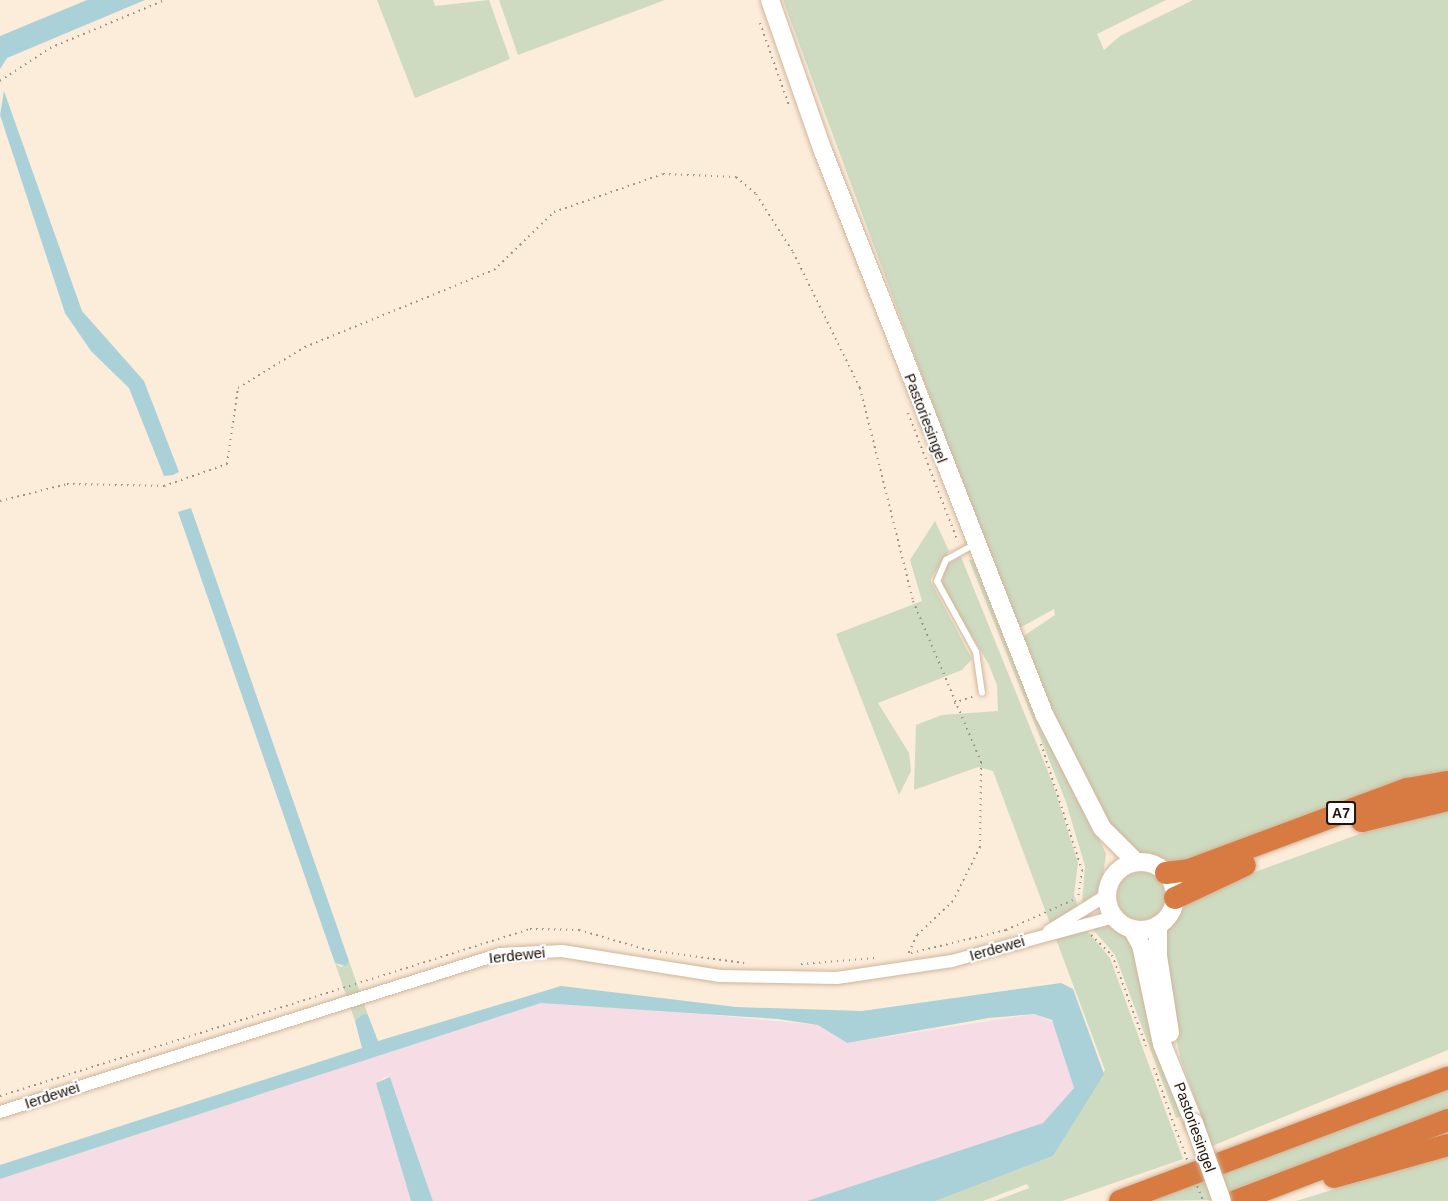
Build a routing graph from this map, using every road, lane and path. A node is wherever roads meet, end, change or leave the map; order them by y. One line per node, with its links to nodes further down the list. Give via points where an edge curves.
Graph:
1 (165, 0): 3 (path, via 50,48)
2 (770, 0): 5 (street, Pastoriesingel)
3 (0, 81)
4 (0, 501): 7 (path, via 67,484 164,486 227,464 238,388 305,347 494,270 554,212 663,174 726,173 752,188 781,231 860,388 913,601)
5 (975, 544): 6 (lane, via 946,560 937,581 976,652); 11 (street, Pastoriesingel, via 1049,725)
6 (982, 693): 7 (path)
7 (954, 703): 16 (path, via 981,762 984,831 953,901 917,935 907,954 1006,930)
8 (1037, 735): 16 (path, via 1083,870)
9 (1448, 782): 13 (highway, A7, via 1391,795 1189,870)
10 (1448, 800): 17 (highway, A7, via 1378,815 1196,885)
11 (1102, 828): 12 (street, Pastoriesingel); 14 (street, Pastoriesingel)
12 (1136, 862): 13 (street); 14 (street)
13 (1166, 873): 17 (street)
14 (1115, 874): 15 (street)
15 (1107, 895): 19 (street); 23 (street, Ierdewei)
16 (1077, 898): 18 (path)
17 (1175, 898): 20 (street)
18 (1079, 906)
19 (1114, 917): 22 (street); 23 (street, Ierdewei)
20 (1158, 925): 22 (street); 27 (street, Pastoriesingel)
21 (1087, 928): 37 (path, bridge, via 1112,955)
22 (1132, 929): 27 (street, Pastoriesingel, via 1141,945 1162,1044)
23 (1049, 931): 31 (street, Ierdewei, via 922,967 807,980 720,976 562,951 500,954)
24 (887, 957): 26 (path)
25 (750, 963): 30 (path, via 648,950 579,930 530,929)
26 (791, 964)
27 (1170, 1052): 35 (street, Pastoriesingel, bridge, via 1194,1123)
28 (1448, 1063): 33 (highway)
29 (1448, 1078): 33 (highway)
30 (0, 1096)
31 (0, 1112)
32 (1448, 1120): 35 (highway)
33 (1287, 1139): 36 (highway)
34 (1448, 1145): 35 (highway)
35 (1234, 1200)
36 (1120, 1201)
37 (1203, 1201)

